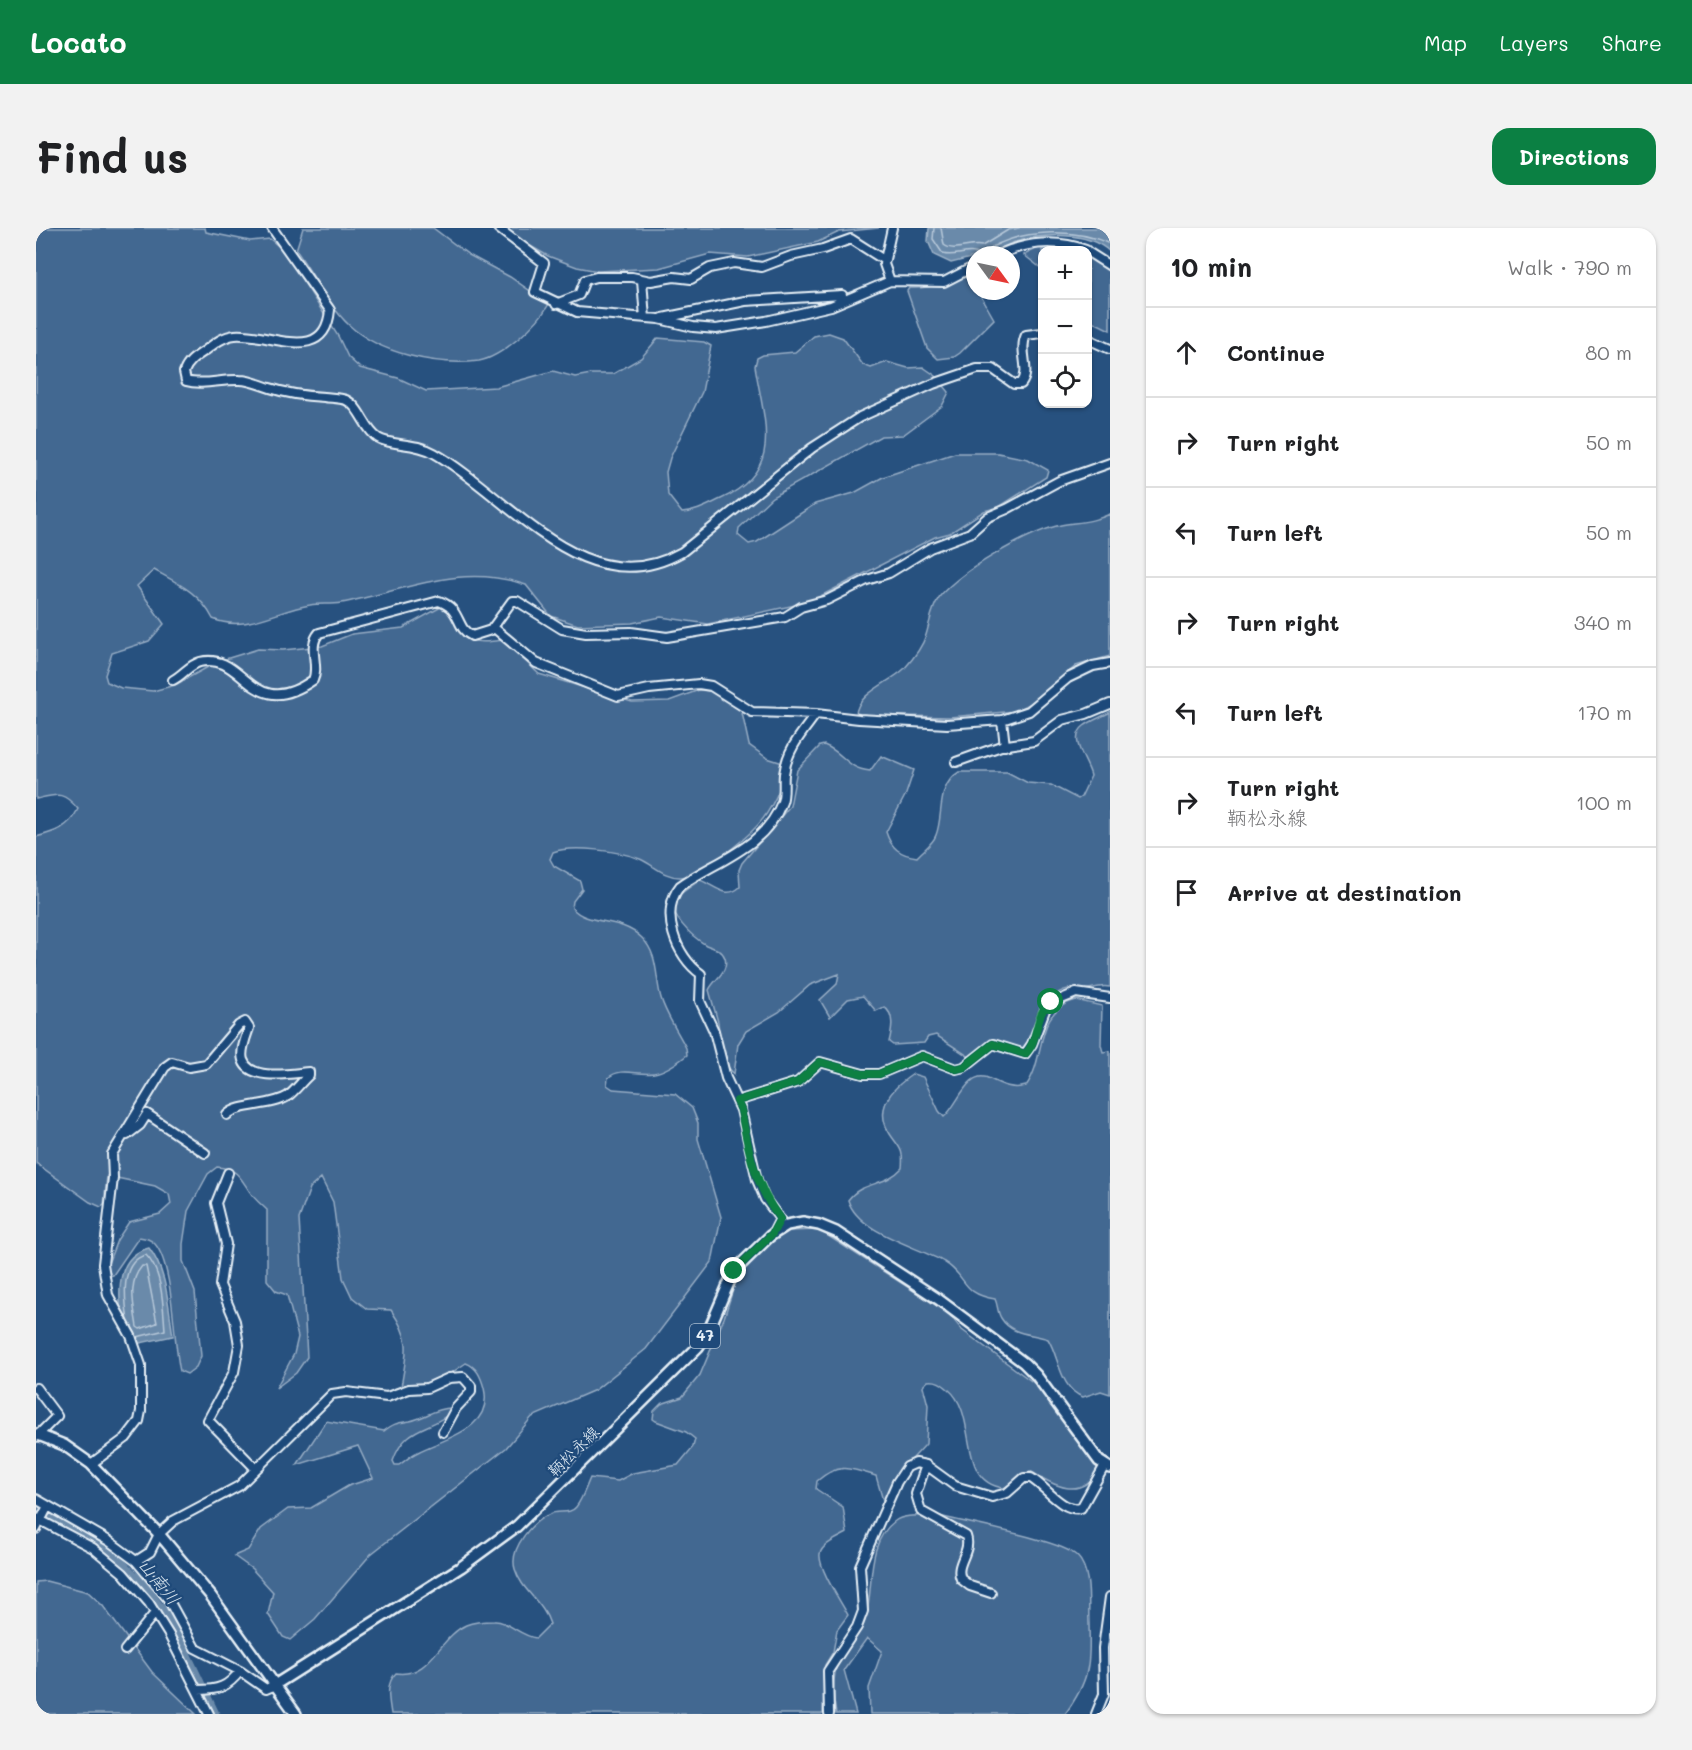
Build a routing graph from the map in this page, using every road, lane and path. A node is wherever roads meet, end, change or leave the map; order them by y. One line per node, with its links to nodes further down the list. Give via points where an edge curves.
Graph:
1 (272, 228): 16 (street, via 330,310 328,326 322,336 311,341 226,337 190,361 184,372 186,381 196,384 243,380 296,395 345,400 377,438 409,443 434,453 549,540 584,558 618,566 645,567 682,552 830,436 880,407 977,369 993,369 1014,384 1021,384 1026,374 1024,340 1026,335)
2 (498, 228): 13 (street, via 542,260 534,291)
3 (892, 228): 7 (street)
4 (1071, 246): 5 (street, via 1041,243)
5 (1020, 249)
6 (1092, 254): 8 (street)
7 (884, 260): 10 (street, via 851,239 762,267 734,263 704,270 694,279); 11 (street)
8 (1110, 266)
9 (966, 271): 11 (street, via 944,282)
10 (642, 280): 13 (street, via 589,278 579,295); 14 (street)
11 (890, 281): 15 (street, via 831,306 735,327 693,327)
12 (842, 295): 15 (street, via 745,301)
13 (556, 304): 14 (street, via 591,315)
14 (645, 318): 15 (street)
15 (659, 319)
16 (1038, 334)
17 (1092, 341): 18 (street)
18 (1110, 349)
19 (1110, 463): 20 (street, via 1059,481 988,517 970,533 785,617 667,637 631,632 586,633 562,629 512,601)
20 (493, 627): 22 (street, via 482,634 467,633 453,608 440,601 319,633 314,642 313,680 280,695 264,693 228,667 212,661 198,663); 24 (street, via 536,663 618,696 699,684 711,686 752,712)
21 (1110, 663): 25 (street, via 1068,678 1029,711)
22 (173, 680)
23 (1110, 704): 26 (street, via 1062,720 1034,741)
24 (816, 714): 25 (street, via 947,724); 29 (street, via 794,742 784,772 782,801 761,832 736,854 689,879 674,893 672,924 679,949 701,974 700,1001)
25 (1002, 720): 26 (street)
26 (1005, 746): 27 (street)
27 (956, 762)
28 (1110, 998): 29 (street, via 1076,993 1047,1005 1025,1054 993,1044 964,1067 952,1068 922,1056 879,1074 863,1074 820,1062 798,1082)
29 (737, 1101): 34 (street, via 757,1180 780,1219)
30 (227, 1115): 31 (street, via 288,1095 309,1075 268,1074 245,1065 243,1048 249,1028 245,1022 206,1064 189,1067 172,1062 165,1067)
31 (118, 1141): 32 (street, via 140,1125 147,1114); 38 (street, via 112,1154 103,1275 113,1308 137,1349 143,1378 141,1411 139,1421 126,1438)
32 (205, 1153)
33 (228, 1173): 41 (street, via 216,1203 225,1236 220,1285 236,1321 239,1345 234,1372 208,1420)
34 (772, 1234): 40 (main road, 鞆松永線 / 47, via 802,1222 819,1225 836,1232 938,1299 1036,1375); 53 (main road, 鞆松永線 / 47, via 734,1271 698,1347 517,1526 461,1567)
35 (36, 1388): 37 (street, via 57,1416)
36 (443, 1432): 41 (street, via 456,1408 471,1392 463,1377 387,1397 337,1392)
37 (37, 1435): 38 (main road, via 64,1446)
38 (91, 1464): 46 (main road)
39 (926, 1465): 40 (street, via 954,1486 992,1497 1000,1496 1024,1478 1031,1478 1062,1503 1078,1509); 48 (street, via 917,1483 917,1503 927,1515 966,1536 967,1546 958,1569 961,1579); 57 (street, via 916,1463 907,1467 897,1482 861,1566 863,1611 828,1671)
40 (1107, 1467)
41 (255, 1468): 46 (street, via 239,1486 173,1521)
42 (36, 1499): 43 (street)
43 (47, 1507): 44 (street); 47 (street, via 109,1541)
44 (39, 1519): 45 (street); 50 (street, via 101,1553)
45 (36, 1529)
46 (159, 1534): 47 (street, via 150,1551); 53 (main road, via 211,1596)
47 (136, 1562): 52 (street, via 168,1599 195,1648)
48 (991, 1593)
49 (1110, 1598): 58 (street, via 1103,1648 1104,1694)
50 (155, 1613): 51 (street); 54 (street)
51 (125, 1650)
52 (240, 1671): 53 (street, via 266,1689); 54 (street, via 227,1686)
53 (273, 1686): 56 (main road)
54 (203, 1690): 55 (street)
55 (209, 1714)
56 (296, 1714)
57 (829, 1714)
58 (1096, 1714)

